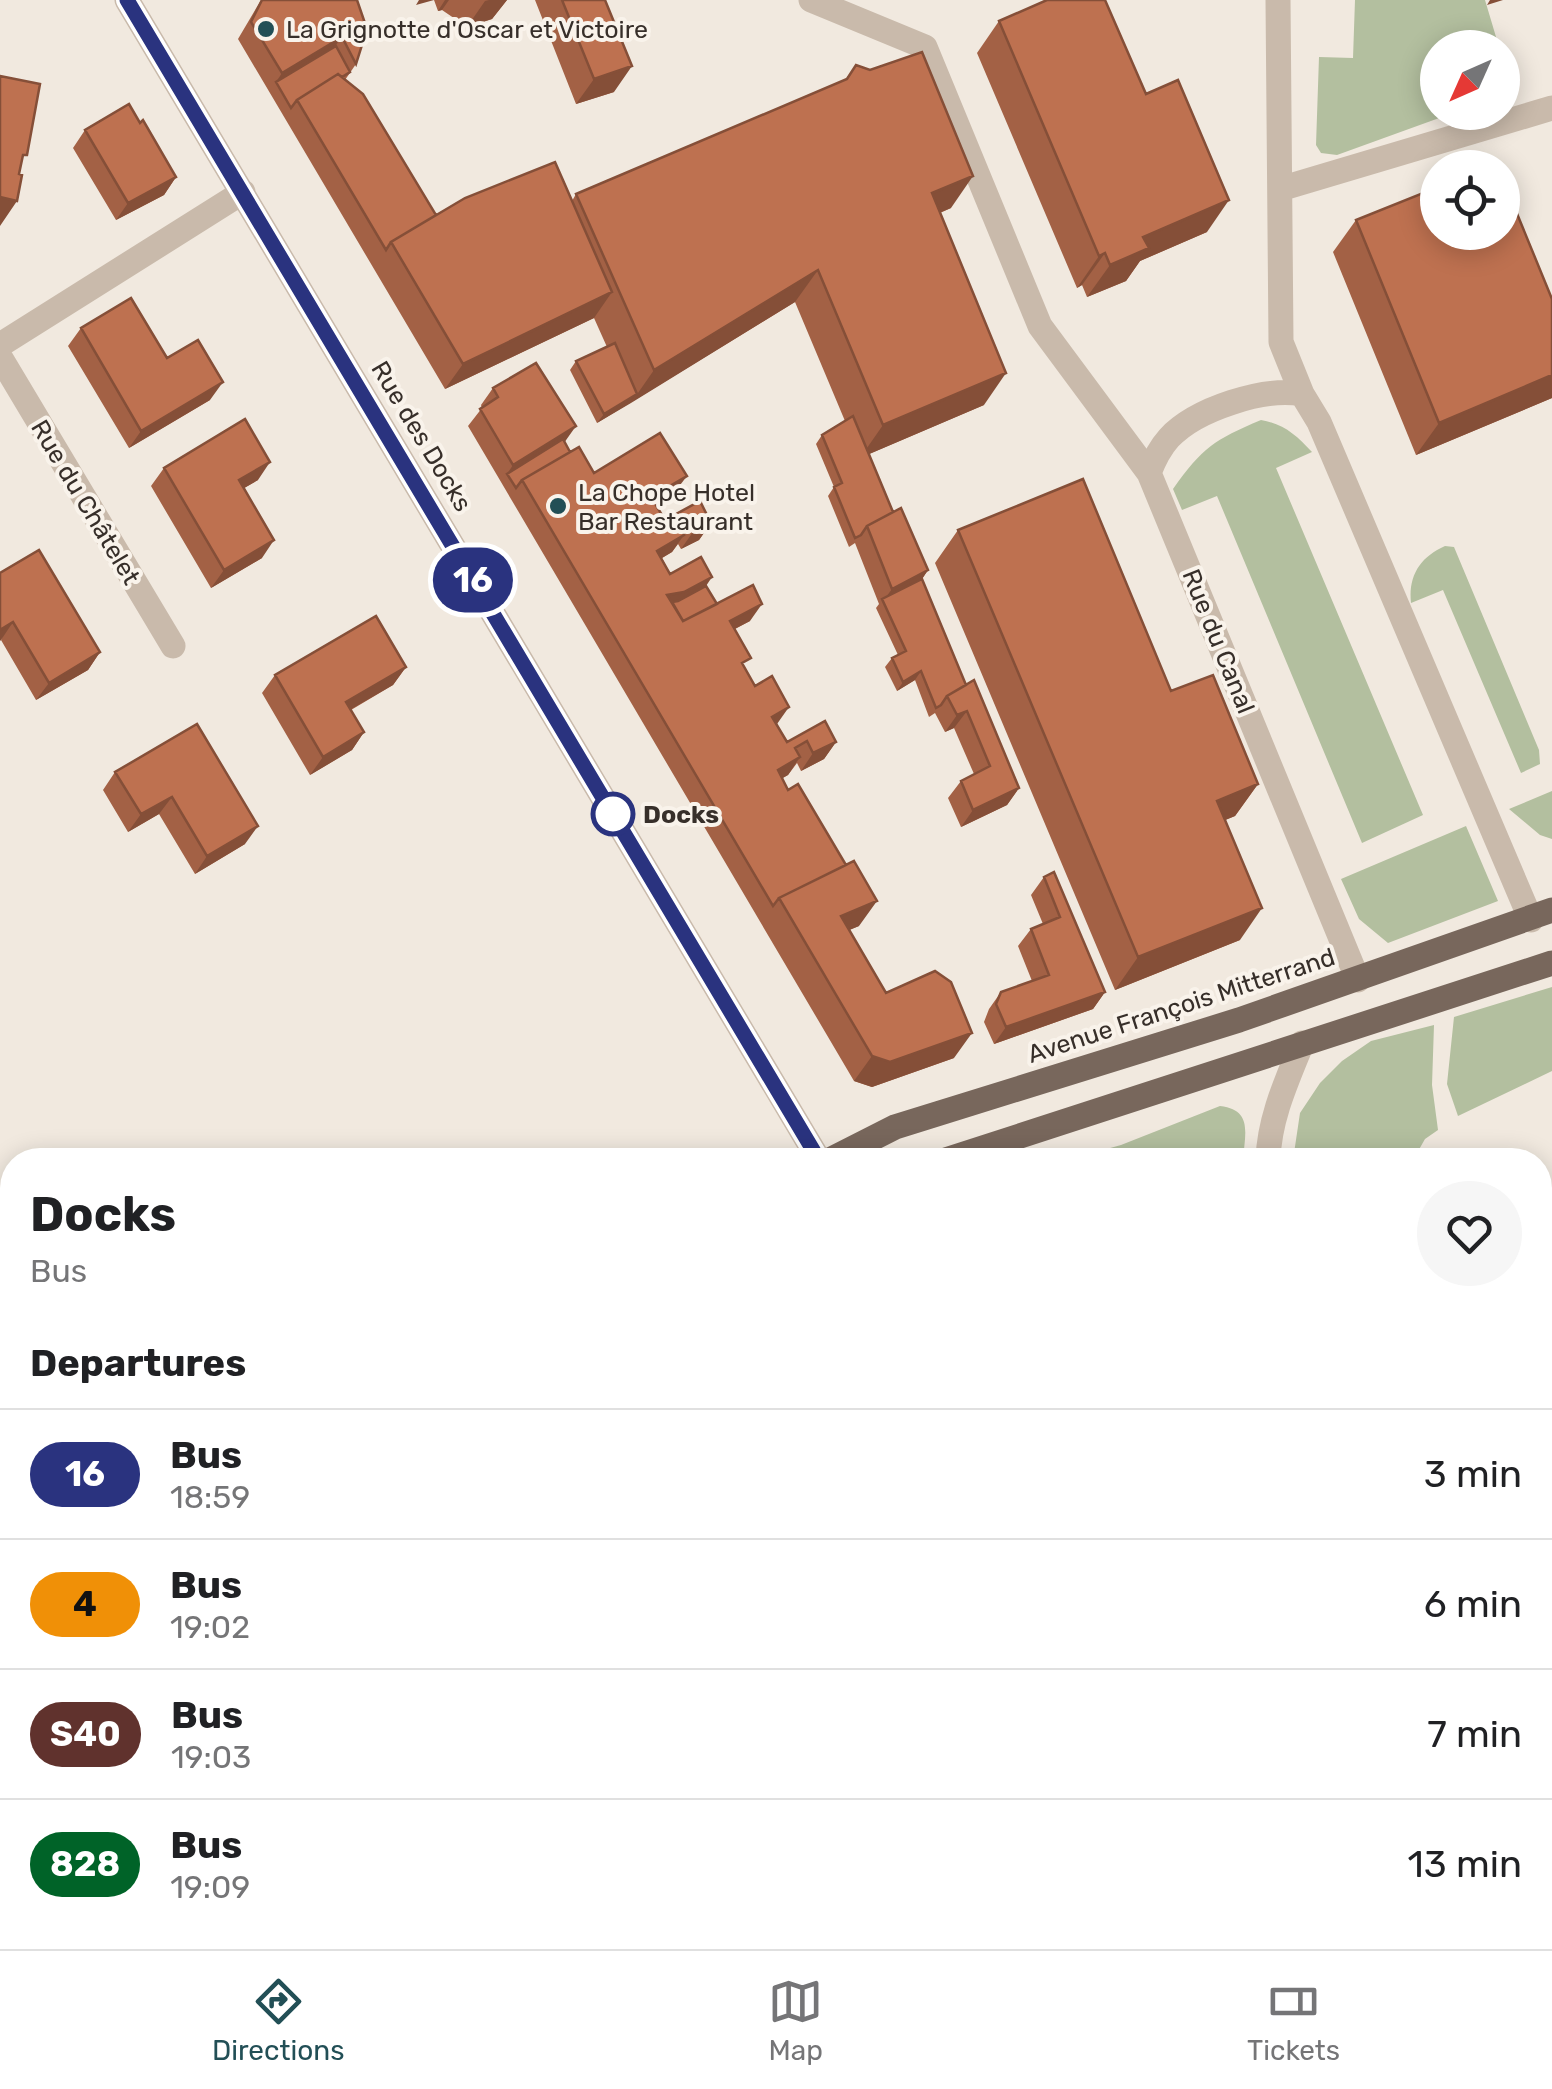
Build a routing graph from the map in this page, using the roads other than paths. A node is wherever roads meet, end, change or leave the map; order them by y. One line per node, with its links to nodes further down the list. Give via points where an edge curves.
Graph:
1 (128, 0): 6 (street, Rue des Docks)
2 (811, 0): 10 (street, Rue du Canal, via 925,47 1040,326)
3 (1278, 0): 5 (street)
4 (1552, 108): 5 (street)
5 (1280, 189): 9 (street, via 1281,342)
6 (243, 192): 7 (street); 16 (street, Rue des Docks)
7 (0, 345)
8 (0, 357): 11 (street, Rue du Châtelet)
9 (1302, 394): 10 (street, via 1246,398 1190,422 1170,437); 12 (street)
10 (1150, 472): 14 (street, Rue du Canal)
11 (172, 646)
12 (1541, 915): 14 (main road, Avenue François Mitterrand)
13 (1552, 963): 15 (main road)
14 (1358, 980): 17 (main road, Avenue François Mitterrand, via 895,1127)
15 (1302, 1042): 18 (main road); 19 (street)
16 (812, 1148)
17 (854, 1148)
18 (982, 1148)
19 (1268, 1148)

